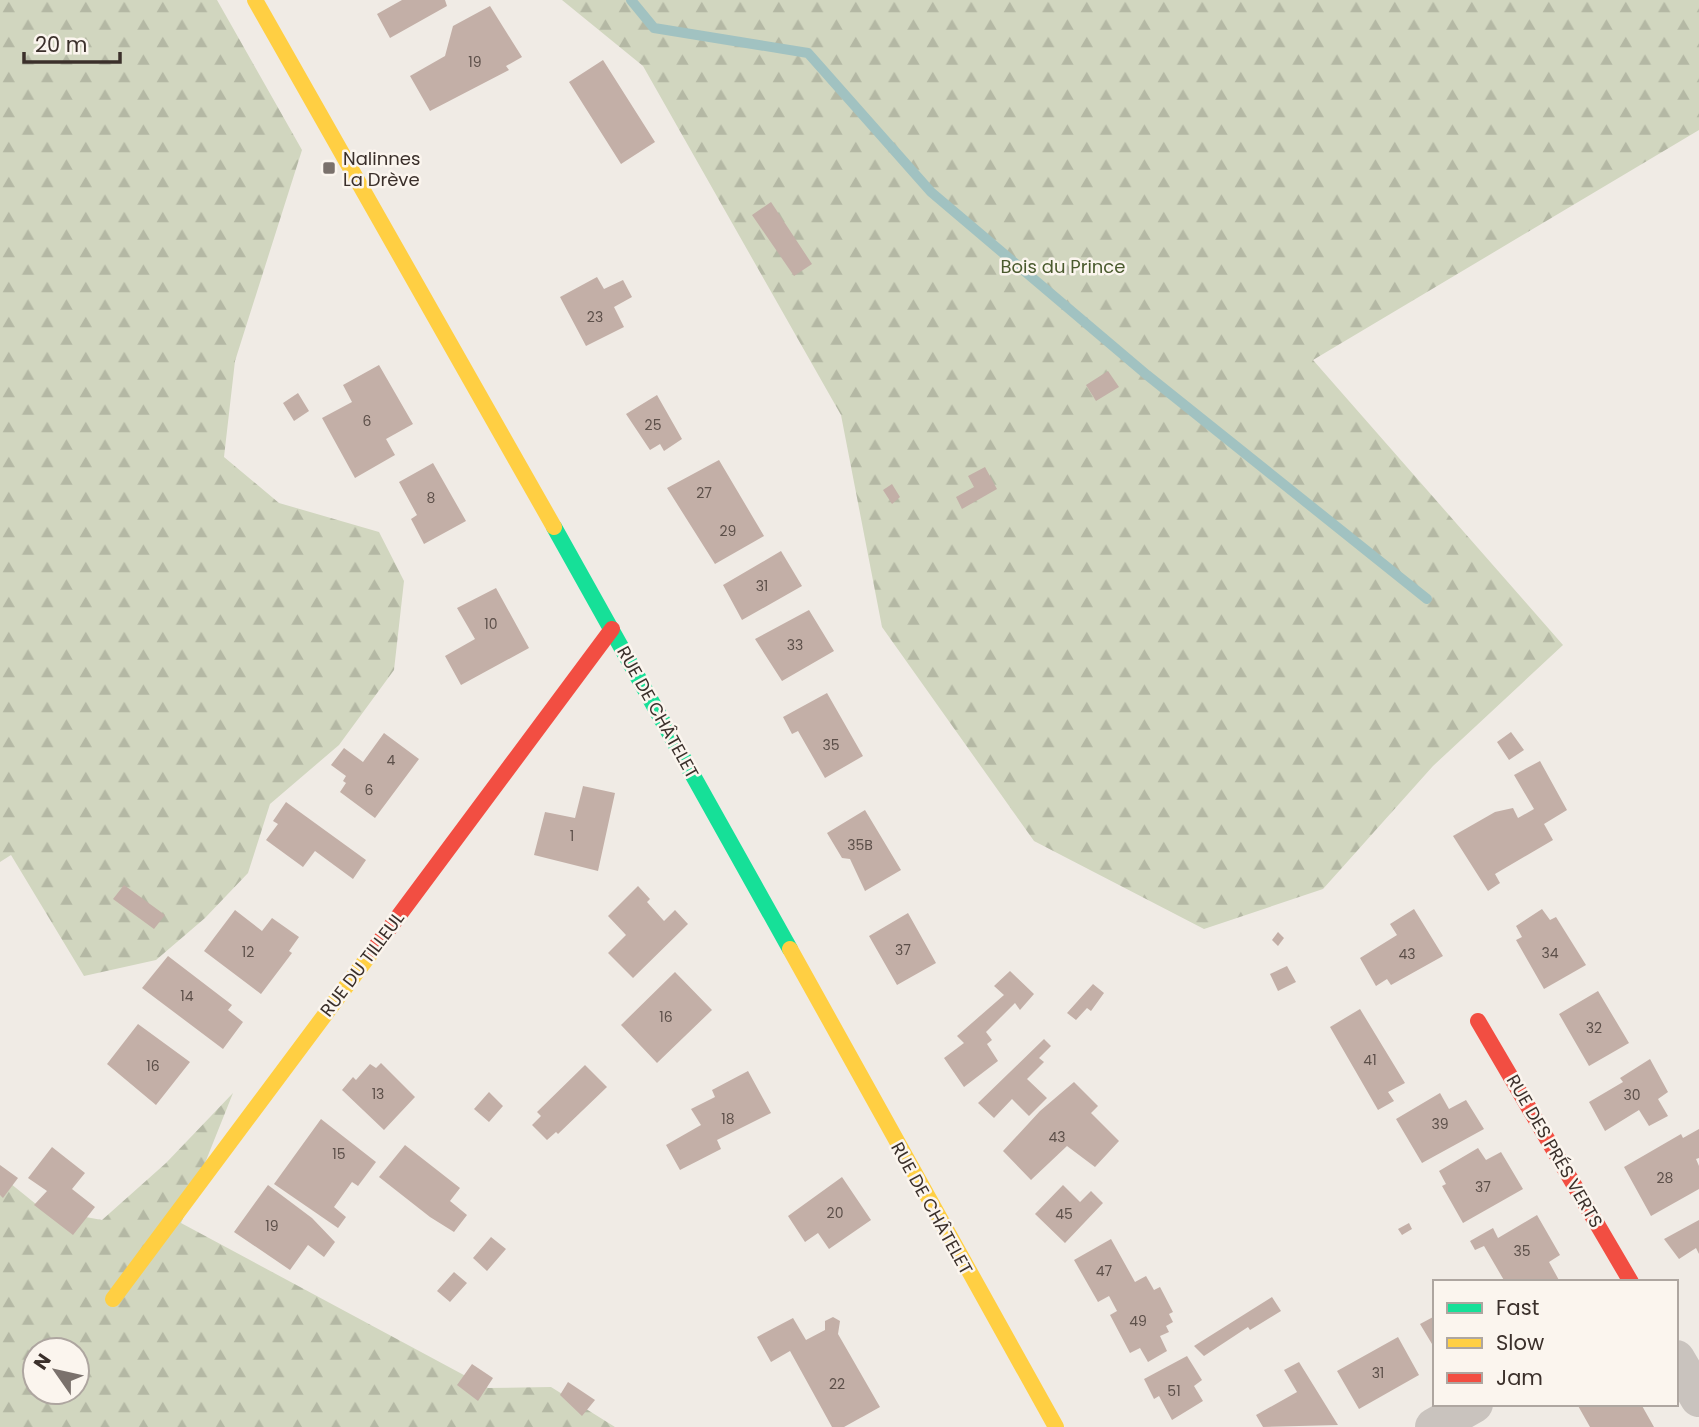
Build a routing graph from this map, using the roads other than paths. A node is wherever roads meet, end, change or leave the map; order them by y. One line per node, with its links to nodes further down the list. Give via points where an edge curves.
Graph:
1 (255, 0): 2 (street, RUE DE CHÂTELET)
2 (612, 629): 5 (street, RUE DU TILLEUL); 9 (street, RUE DE CHÂTELET)
3 (1478, 1021): 4 (street, RUE DES PRÉS VERTS)
4 (1630, 1280)
5 (113, 1299)
6 (1678, 1362): 7 (street)
7 (1699, 1398)
8 (1471, 1406): 10 (street)
9 (1055, 1427)
10 (1434, 1427)

